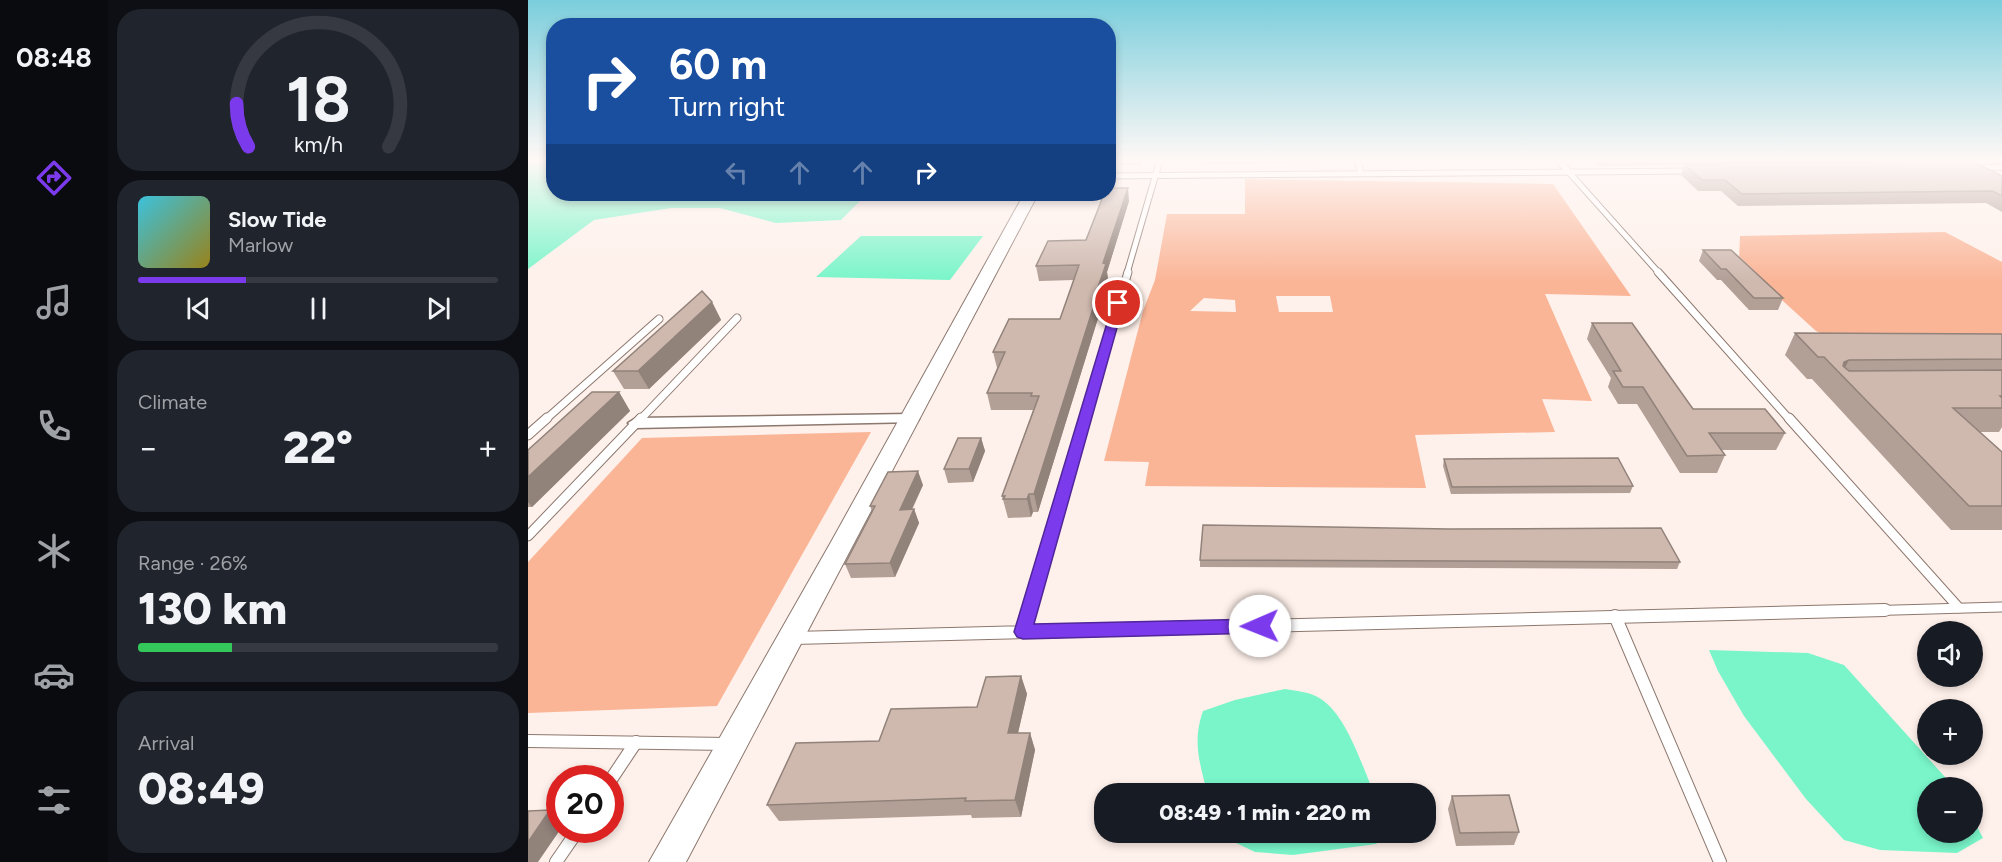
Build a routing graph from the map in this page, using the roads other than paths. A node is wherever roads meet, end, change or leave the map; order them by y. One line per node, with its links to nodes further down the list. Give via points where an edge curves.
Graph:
1 (1150, 200): 13 (lane)
2 (1594, 200): 11 (lane)
3 (1027, 201): 6 (street)
4 (737, 318): 7 (lane)
5 (659, 320): 8 (lane)
6 (911, 419): 7 (street); 14 (street)
7 (636, 423): 9 (lane)
8 (528, 435)
9 (529, 533)
10 (2002, 607): 11 (lane)
11 (1959, 608): 12 (lane)
12 (1615, 616): 13 (lane); 22 (lane)
13 (1023, 632): 14 (lane)
14 (792, 638): 17 (street)
15 (528, 741): 16 (lane)
16 (636, 742): 17 (lane); 18 (lane)
17 (733, 744): 21 (street)
18 (621, 765)
19 (569, 843): 20 (lane)
20 (556, 862)
21 (667, 862)
22 (1720, 862)

